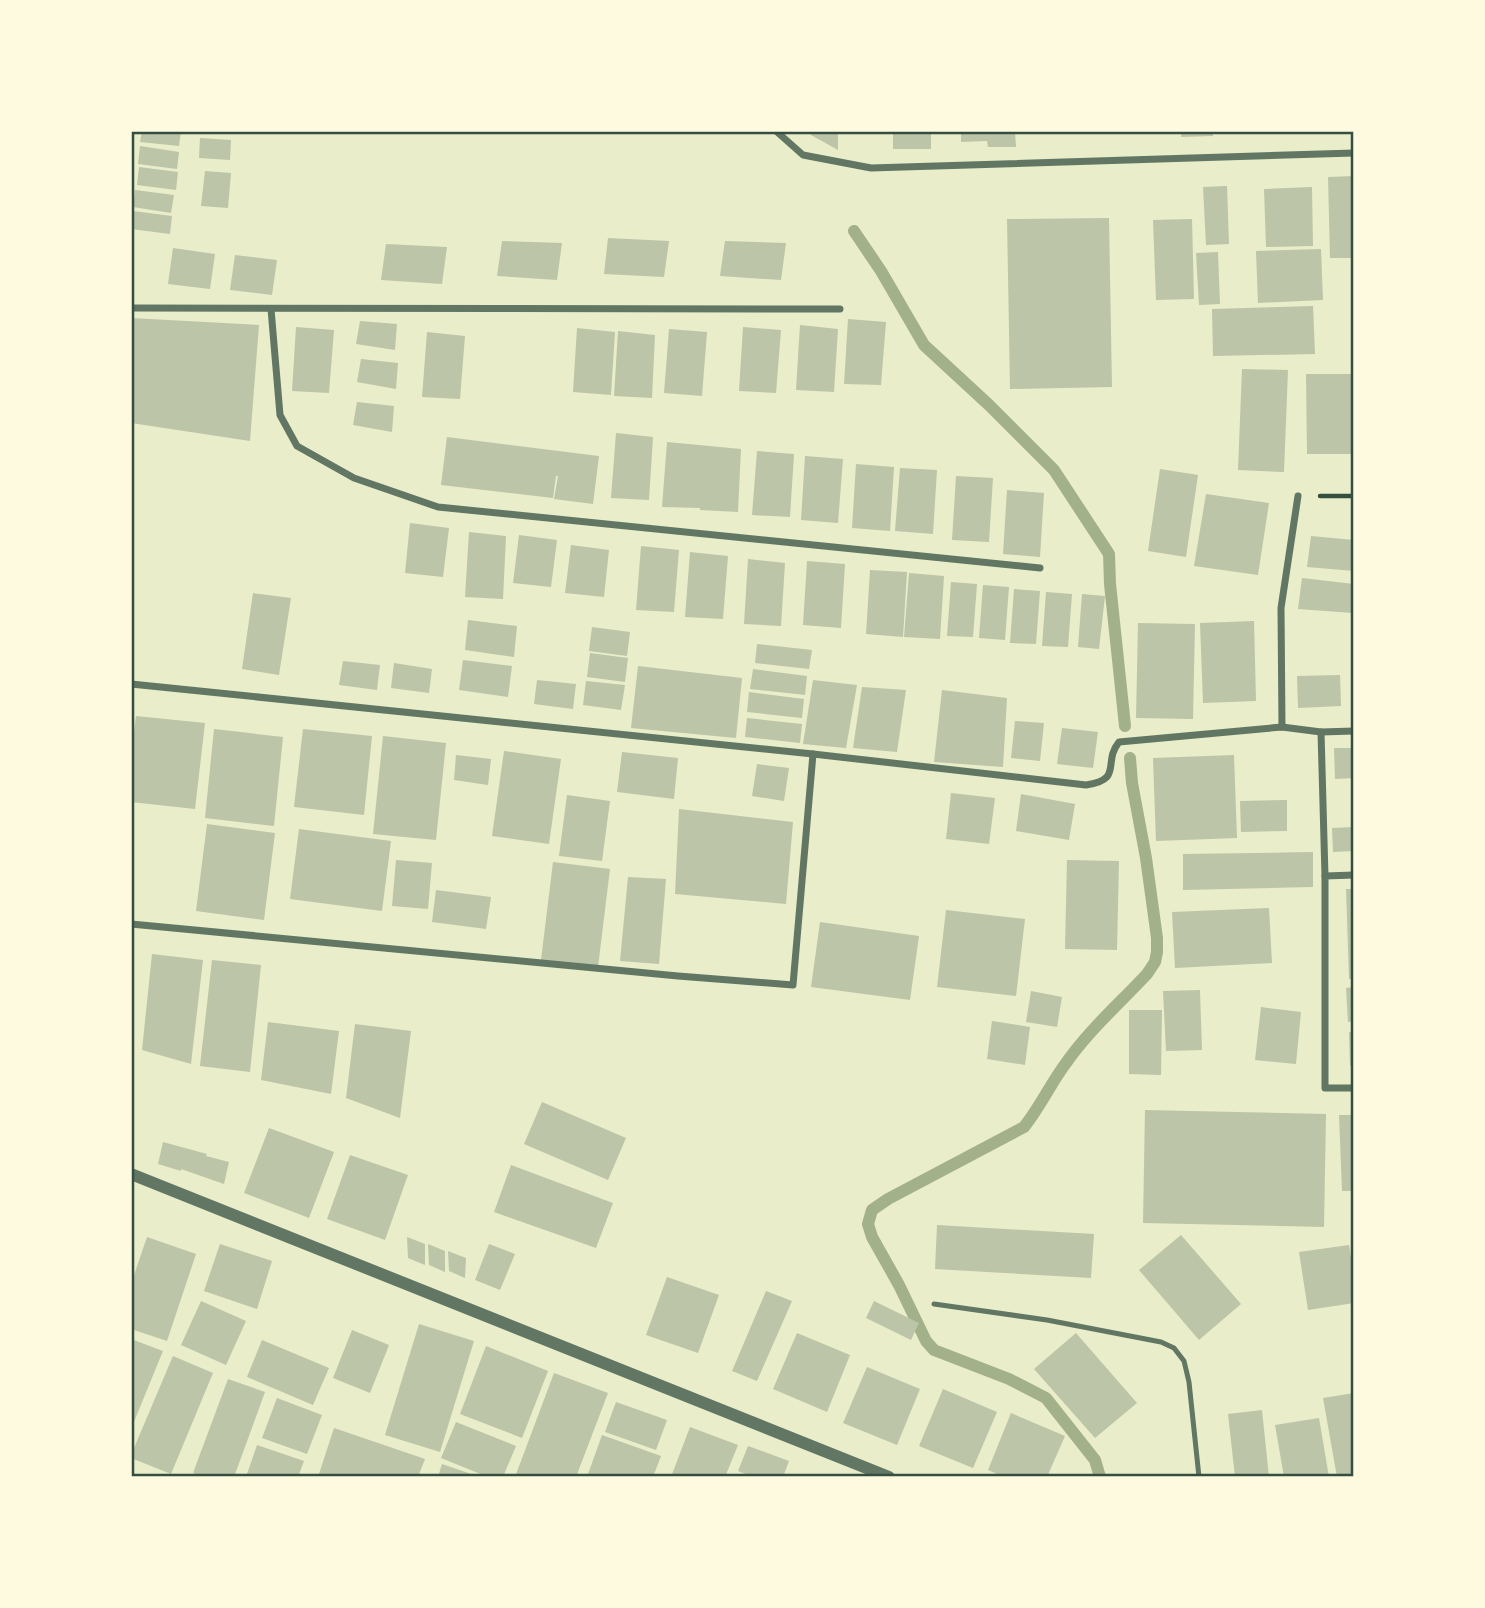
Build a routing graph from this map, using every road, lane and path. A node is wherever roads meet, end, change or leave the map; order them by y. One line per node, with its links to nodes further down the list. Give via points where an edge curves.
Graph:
1 (776, 131): 2 (street, via 803,155 871,168)
2 (1354, 153)
3 (131, 308): 4 (street)
4 (271, 309): 5 (street); 8 (street, via 280,415 297,446 354,478 438,507)
5 (840, 309)
6 (1298, 496): 7 (path); 10 (street, via 1280,608)
7 (1354, 496)
8 (1040, 568)
9 (131, 684): 13 (street)
10 (1282, 727): 12 (street); 13 (street, via 1119,742 1112,749 1110,773 1102,783 1086,785)
11 (1354, 731): 12 (street)
12 (1321, 732): 15 (street)
13 (813, 754): 16 (street, via 793,985)
14 (1354, 875): 15 (street)
15 (1325, 876): 17 (street, via 1325,1088)
16 (131, 924)
17 (1354, 1087)
18 (131, 1174): 20 (street)
19 (934, 1304): 21 (lane, via 1059,1322 1174,1348 1184,1361 1189,1382)
20 (890, 1477)
21 (1199, 1477)

